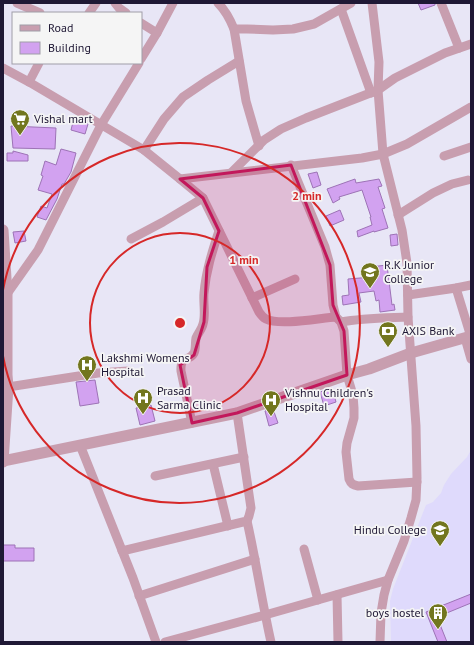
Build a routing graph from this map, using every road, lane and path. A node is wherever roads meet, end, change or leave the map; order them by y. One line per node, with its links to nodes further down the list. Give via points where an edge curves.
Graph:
1 (17, 3): 10 (street)
2 (96, 3): 11 (street)
3 (115, 3): 12 (street)
4 (173, 3): 15 (street)
5 (218, 3): 14 (street, via 226,11)
6 (351, 3): 9 (street)
7 (372, 3): 24 (street, via 379,62)
8 (441, 3): 17 (street)
9 (341, 9): 14 (street, via 314,24 292,29); 24 (street)
10 (38, 12)
11 (90, 12)
12 (125, 12)
13 (142, 24): 15 (street)
14 (234, 29): 19 (street)
15 (157, 33): 18 (street)
16 (471, 44): 17 (street)
17 (459, 48): 24 (street, via 395,78)
18 (142, 57)
19 (239, 61): 27 (street, via 246,101); 29 (street, via 183,97 164,118)
20 (38, 64): 23 (street)
21 (138, 64): 26 (street)
22 (3, 68): 23 (street)
23 (29, 82): 26 (street)
24 (374, 92): 27 (street, via 281,129); 30 (street)
25 (471, 107): 30 (street, via 407,144)
26 (101, 125): 29 (street); 46 (street, via 38,250)
27 (259, 146): 33 (street)
28 (471, 147): 31 (street)
29 (144, 150): 34 (street)
30 (383, 154): 32 (street); 37 (street)
31 (444, 156)
32 (291, 166): 33 (street); 48 (street, via 325,247 330,265 333,305)
33 (232, 172): 34 (street)
34 (180, 179): 36 (street)
35 (468, 180): 37 (street, via 439,190)
36 (203, 198): 39 (street); 40 (street)
37 (398, 215): 44 (street, via 407,263)
38 (3, 230): 46 (street)
39 (219, 231): 45 (street); 57 (street, via 207,267 203,325 196,338 194,353 180,365)
40 (131, 239)
41 (295, 279): 45 (street)
42 (471, 285): 43 (street)
43 (456, 288): 44 (street); 49 (street)
44 (408, 296): 47 (street)
45 (252, 298): 48 (street, via 265,319 285,322)
46 (6, 299): 53 (street)
47 (408, 317): 48 (street); 50 (street)
48 (339, 319): 54 (street, via 344,331)
49 (469, 337): 50 (street); 51 (street)
50 (411, 353): 54 (street); 64 (street)
51 (471, 359)
52 (128, 371): 55 (street)
53 (5, 375): 55 (street)
54 (347, 375): 56 (street); 64 (street, via 354,408 346,452 350,483 358,486)
55 (8, 387): 58 (street)
56 (237, 413): 57 (street); 60 (street)
57 (192, 423): 59 (street)
58 (4, 432): 61 (street)
59 (80, 445): 61 (street); 68 (street)
60 (244, 457): 62 (street); 65 (street, via 251,508)
61 (3, 461)
62 (213, 464): 63 (street); 66 (street)
63 (155, 476)
64 (417, 482): 70 (street, via 411,518)
65 (247, 521): 66 (street); 69 (street)
66 (228, 526): 68 (street)
67 (304, 549): 73 (street)
68 (122, 551): 72 (street)
69 (255, 560): 72 (street); 74 (street)
70 (388, 580): 71 (street); 79 (street, via 381,613)
71 (336, 595): 73 (street); 78 (street)
72 (139, 596): 75 (street)
73 (318, 600): 74 (street)
74 (265, 615): 76 (street); 77 (street)
75 (156, 642)
76 (165, 642)
77 (272, 642)
78 (338, 642)
79 (380, 642)

